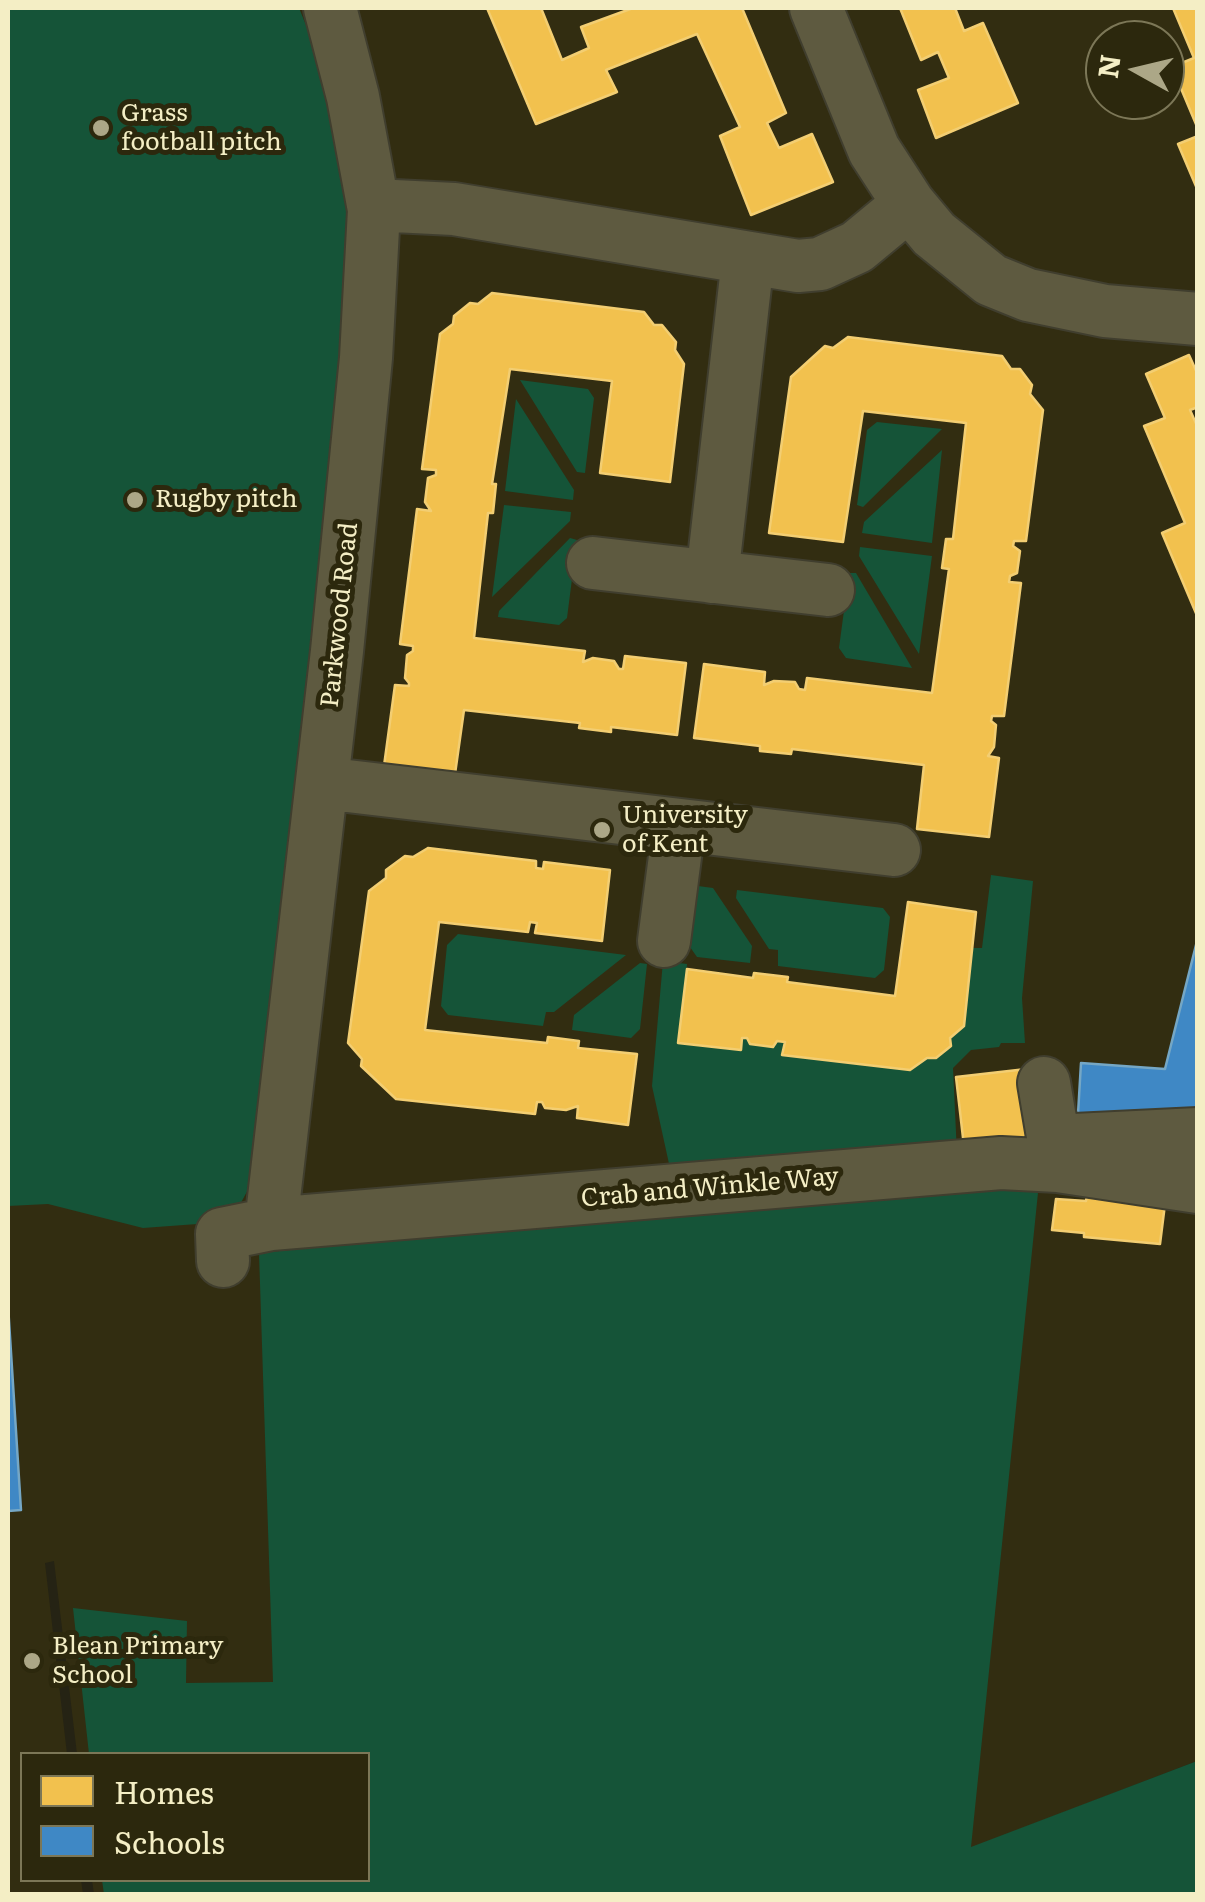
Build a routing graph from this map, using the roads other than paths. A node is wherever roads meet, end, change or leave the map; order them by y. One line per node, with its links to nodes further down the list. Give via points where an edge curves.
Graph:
1 (330, 8): 4 (street, Parkwood Road)
2 (816, 8): 3 (street, via 874,150)
3 (909, 204): 5 (street, via 857,246 820,264); 6 (street, via 934,234 991,280 1074,305)
4 (374, 210): 5 (street, via 454,209); 10 (street, Parkwood Road, via 366,358)
5 (748, 259): 8 (street)
6 (1198, 319)
7 (593, 563): 8 (street)
8 (712, 577): 9 (street)
9 (828, 590)
10 (322, 782): 11 (street); 18 (street, Parkwood Road)
11 (679, 826): 12 (street); 13 (street)
12 (894, 850)
13 (664, 941)
14 (1044, 1083): 16 (street)
15 (1198, 1134): 16 (street)
16 (1056, 1153): 17 (street, Crab and Winkle Way); 18 (street, Crab and Winkle Way, via 1000,1164)
17 (1198, 1188)
18 (239, 1240)

